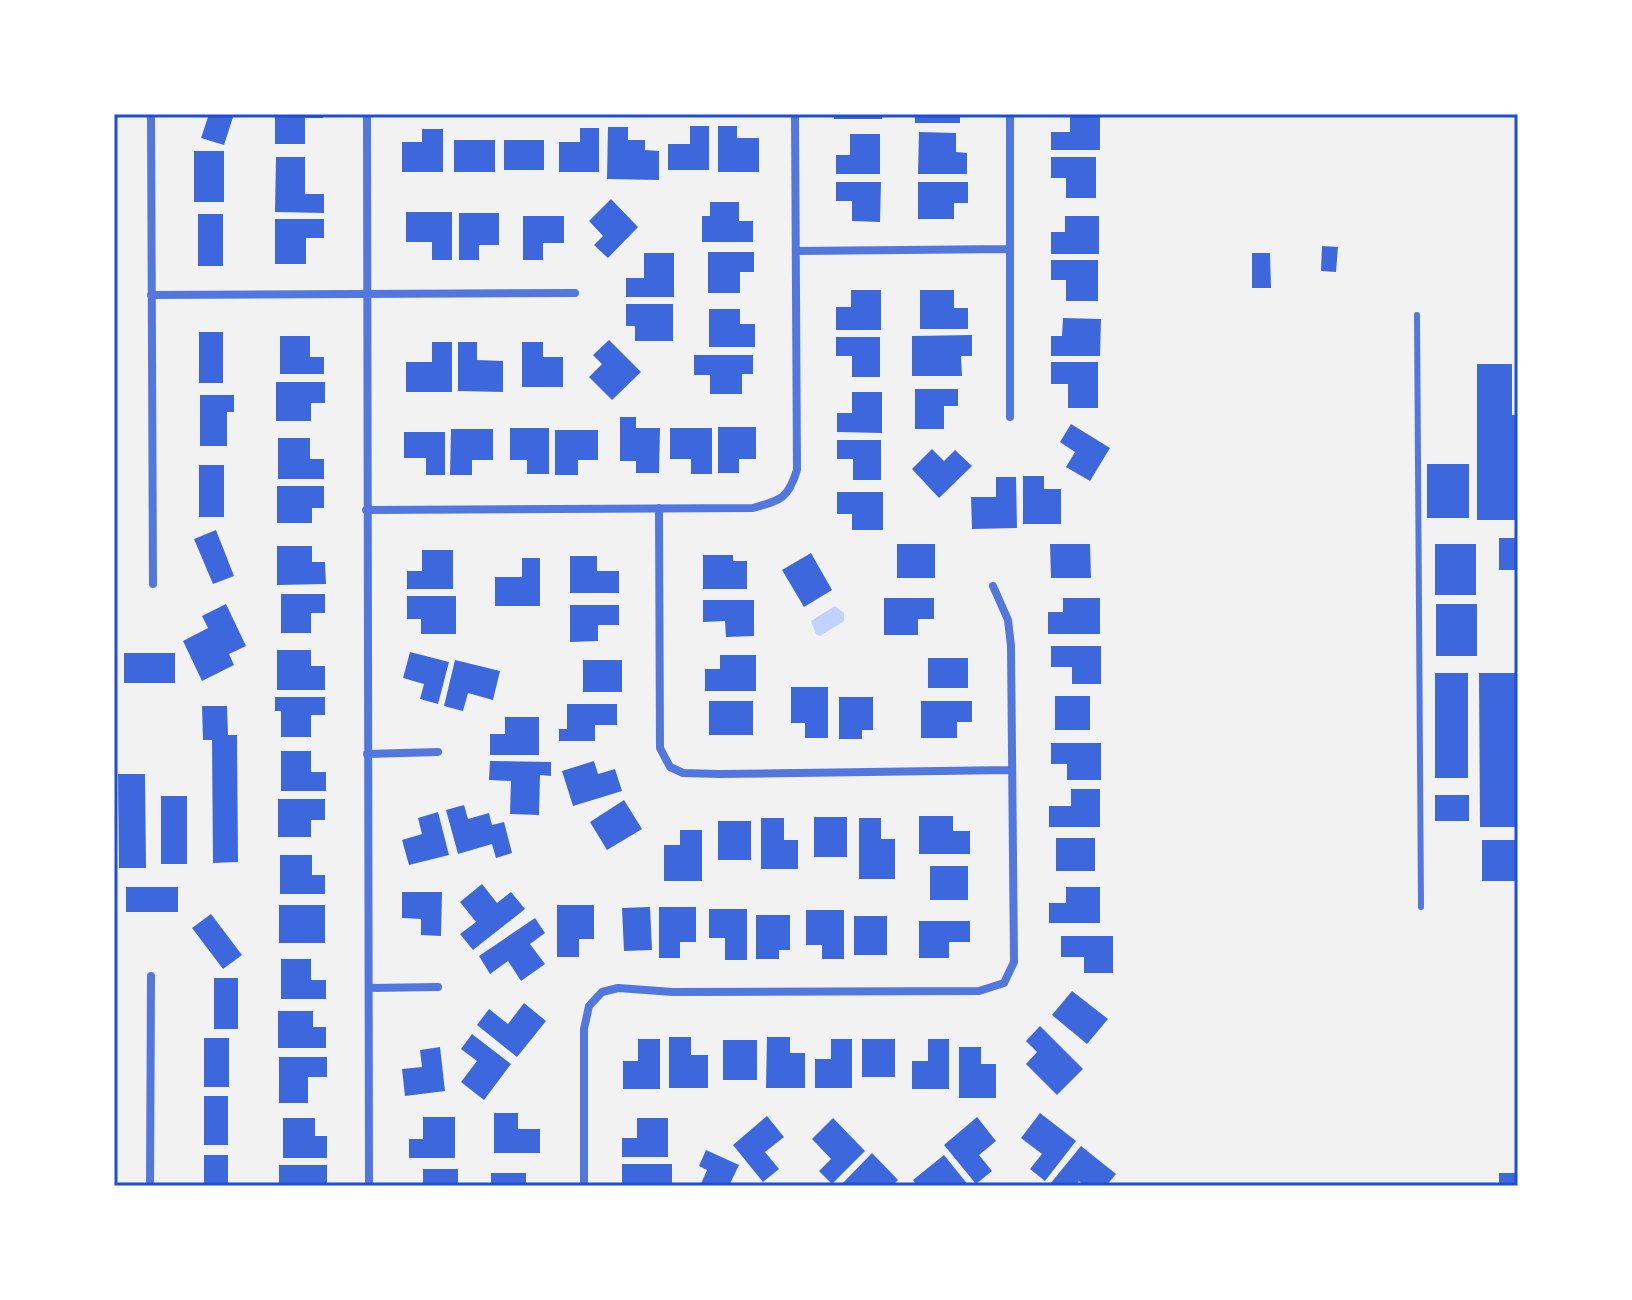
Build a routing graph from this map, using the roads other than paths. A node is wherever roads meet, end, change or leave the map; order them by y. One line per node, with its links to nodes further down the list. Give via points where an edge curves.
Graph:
1 (151, 114): 8 (street)
2 (367, 114): 9 (street)
3 (795, 114): 6 (street)
4 (1010, 114): 5 (street)
5 (1009, 249): 6 (street); 11 (street)
6 (796, 251): 12 (street, via 797,470 791,491 779,501 753,508)
7 (575, 293): 9 (street)
8 (151, 295): 9 (street); 14 (street)
9 (366, 295): 13 (street)
10 (1417, 315): 19 (lane)
11 (1010, 417)
12 (659, 508): 13 (street); 18 (street, via 660,748 670,767 683,773 719,774)
13 (366, 510): 17 (street)
14 (153, 584)
15 (993, 586): 18 (street, via 1008,620)
16 (438, 752): 17 (street)
17 (367, 754): 22 (street)
18 (1010, 770): 25 (street, via 1014,962 1004,983 979,991 602,992 589,1006 584,1029)
19 (1421, 907)
20 (151, 976): 23 (street)
21 (438, 987): 22 (street)
22 (370, 988): 24 (street)
23 (150, 1186)
24 (369, 1186)
25 (584, 1186)

